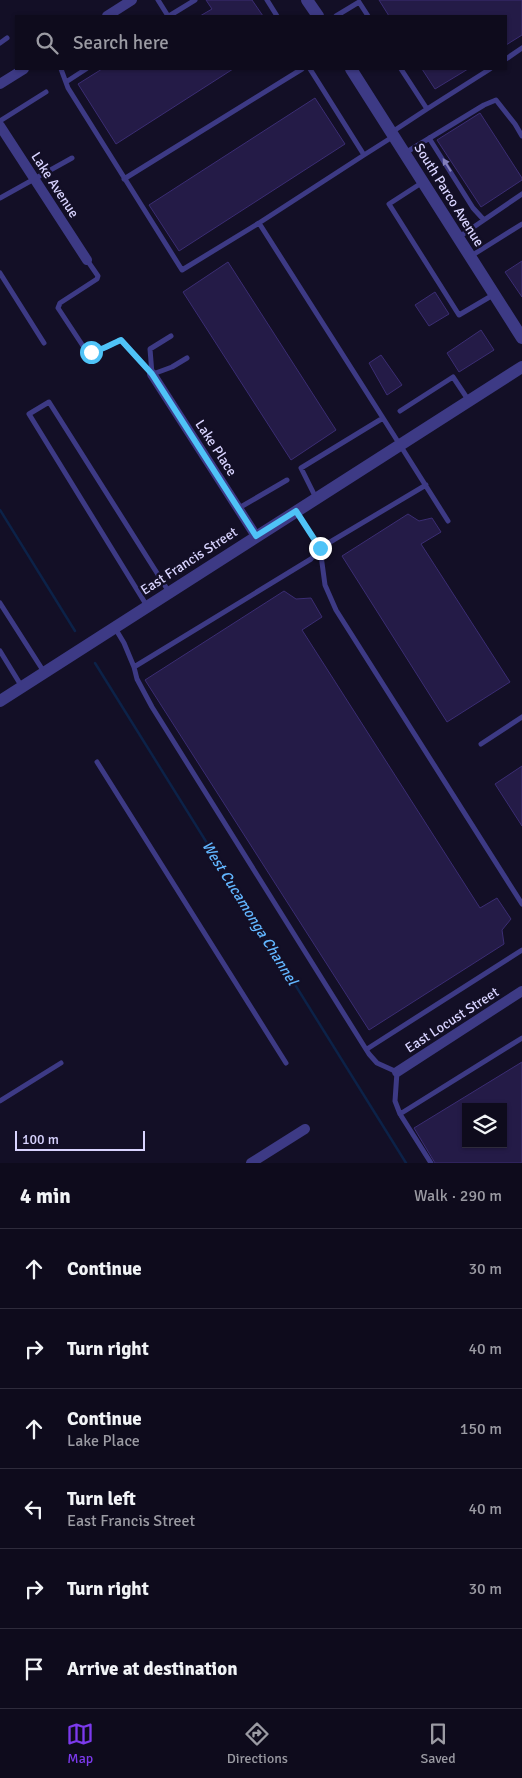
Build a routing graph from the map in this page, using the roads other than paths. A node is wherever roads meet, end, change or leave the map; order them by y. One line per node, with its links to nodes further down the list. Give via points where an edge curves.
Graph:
1 (132, 0): 7 (street)
2 (158, 0): 8 (lane)
3 (195, 0): 9 (lane)
4 (267, 0): 10 (lane)
5 (308, 0): 11 (street)
6 (358, 1): 12 (lane); 13 (lane)
7 (109, 15)
8 (168, 15)
9 (171, 15)
10 (276, 15)
11 (317, 15)
12 (337, 15)
13 (367, 15)
14 (7, 38): 15 (lane)
15 (0, 42)
16 (522, 48): 17 (lane)
17 (507, 58)
18 (22, 70): 27 (street)
19 (61, 70): 26 (lane)
20 (84, 70): 26 (lane)
21 (300, 70): 39 (lane)
22 (311, 70): 36 (lane)
23 (352, 70): 32 (street, South Parco Avenue)
24 (402, 70): 29 (lane)
25 (488, 70): 29 (lane)
26 (66, 82): 39 (lane)
27 (0, 84)
28 (46, 92): 30 (lane)
29 (427, 109): 32 (lane)
30 (0, 121)
31 (0, 126): 38 (street, Lake Avenue)
32 (392, 134): 35 (street, South Parco Avenue); 36 (lane)
33 (522, 136): 34 (lane, via 496,100)
34 (429, 138): 35 (lane); 43 (lane, one-way to 34)
35 (405, 154): 40 (street, South Parco Avenue)
36 (364, 155): 44 (lane)
37 (72, 158): 38 (lane)
38 (34, 179): 42 (lane); 48 (street, Lake Avenue)
39 (124, 179): 44 (lane, via 182,270)
40 (423, 182): 46 (street, South Parco Avenue); 50 (lane, via 389,204 433,274 459,315)
41 (522, 194): 43 (lane)
42 (0, 198)
43 (484, 220): 46 (lane)
44 (259, 223): 59 (lane)
45 (522, 224): 47 (lane)
46 (458, 237): 47 (street, South Parco Avenue)
47 (470, 256): 50 (street, South Parco Avenue)
48 (87, 260): 56 (lane, via 97,279 60,303 58,308 83,346 91,352 121,340)
49 (0, 273): 53 (lane)
50 (494, 294): 51 (street, South Parco Avenue)
51 (520, 332)
52 (171, 336): 56 (lane, via 150,350)
53 (44, 343)
54 (187, 358): 56 (lane)
55 (522, 367): 57 (street, East Francis Street)
56 (152, 374): 64 (street, Lake Place)
57 (469, 401): 58 (lane, via 453,377); 60 (street, East Francis Street)
58 (400, 410)
59 (383, 418): 60 (lane); 63 (lane, via 301,468)
60 (401, 444): 62 (lane); 63 (street, East Francis Street)
61 (287, 480): 64 (lane)
62 (426, 485): 66 (lane); 68 (lane)
63 (316, 498): 65 (street, East Francis Street)
64 (238, 509): 67 (street, Lake Place)
65 (296, 511): 67 (street, East Francis Street); 68 (lane)
66 (448, 521)
67 (256, 536): 69 (street, East Francis Street)
68 (320, 548): 74 (lane, via 311,559); 81 (lane, via 325,585 336,610)
69 (169, 592): 71 (street, East Francis Street); 71 (lane, via 49,402 29,414)
70 (0, 603): 75 (lane)
71 (147, 606): 72 (street, East Francis Street)
72 (114, 628): 74 (lane); 75 (street, East Francis Street)
73 (0, 651): 76 (lane)
74 (134, 667): 85 (lane, via 152,707)
75 (44, 673): 76 (street, East Francis Street)
76 (22, 687): 77 (street, East Francis Street)
77 (0, 701)
78 (522, 718): 79 (lane)
79 (481, 744)
80 (97, 762): 87 (lane)
81 (522, 904)
82 (522, 950): 85 (lane)
83 (522, 991): 88 (street, East Locust Street)
84 (522, 1038): 90 (lane)
85 (366, 1050): 88 (lane, via 377,1063)
86 (61, 1063): 89 (lane)
87 (286, 1063)
88 (397, 1072): 90 (lane, via 395,1101)
89 (0, 1101)
90 (400, 1114): 93 (lane)
91 (305, 1129): 92 (street)
92 (251, 1163)
93 (430, 1163)

